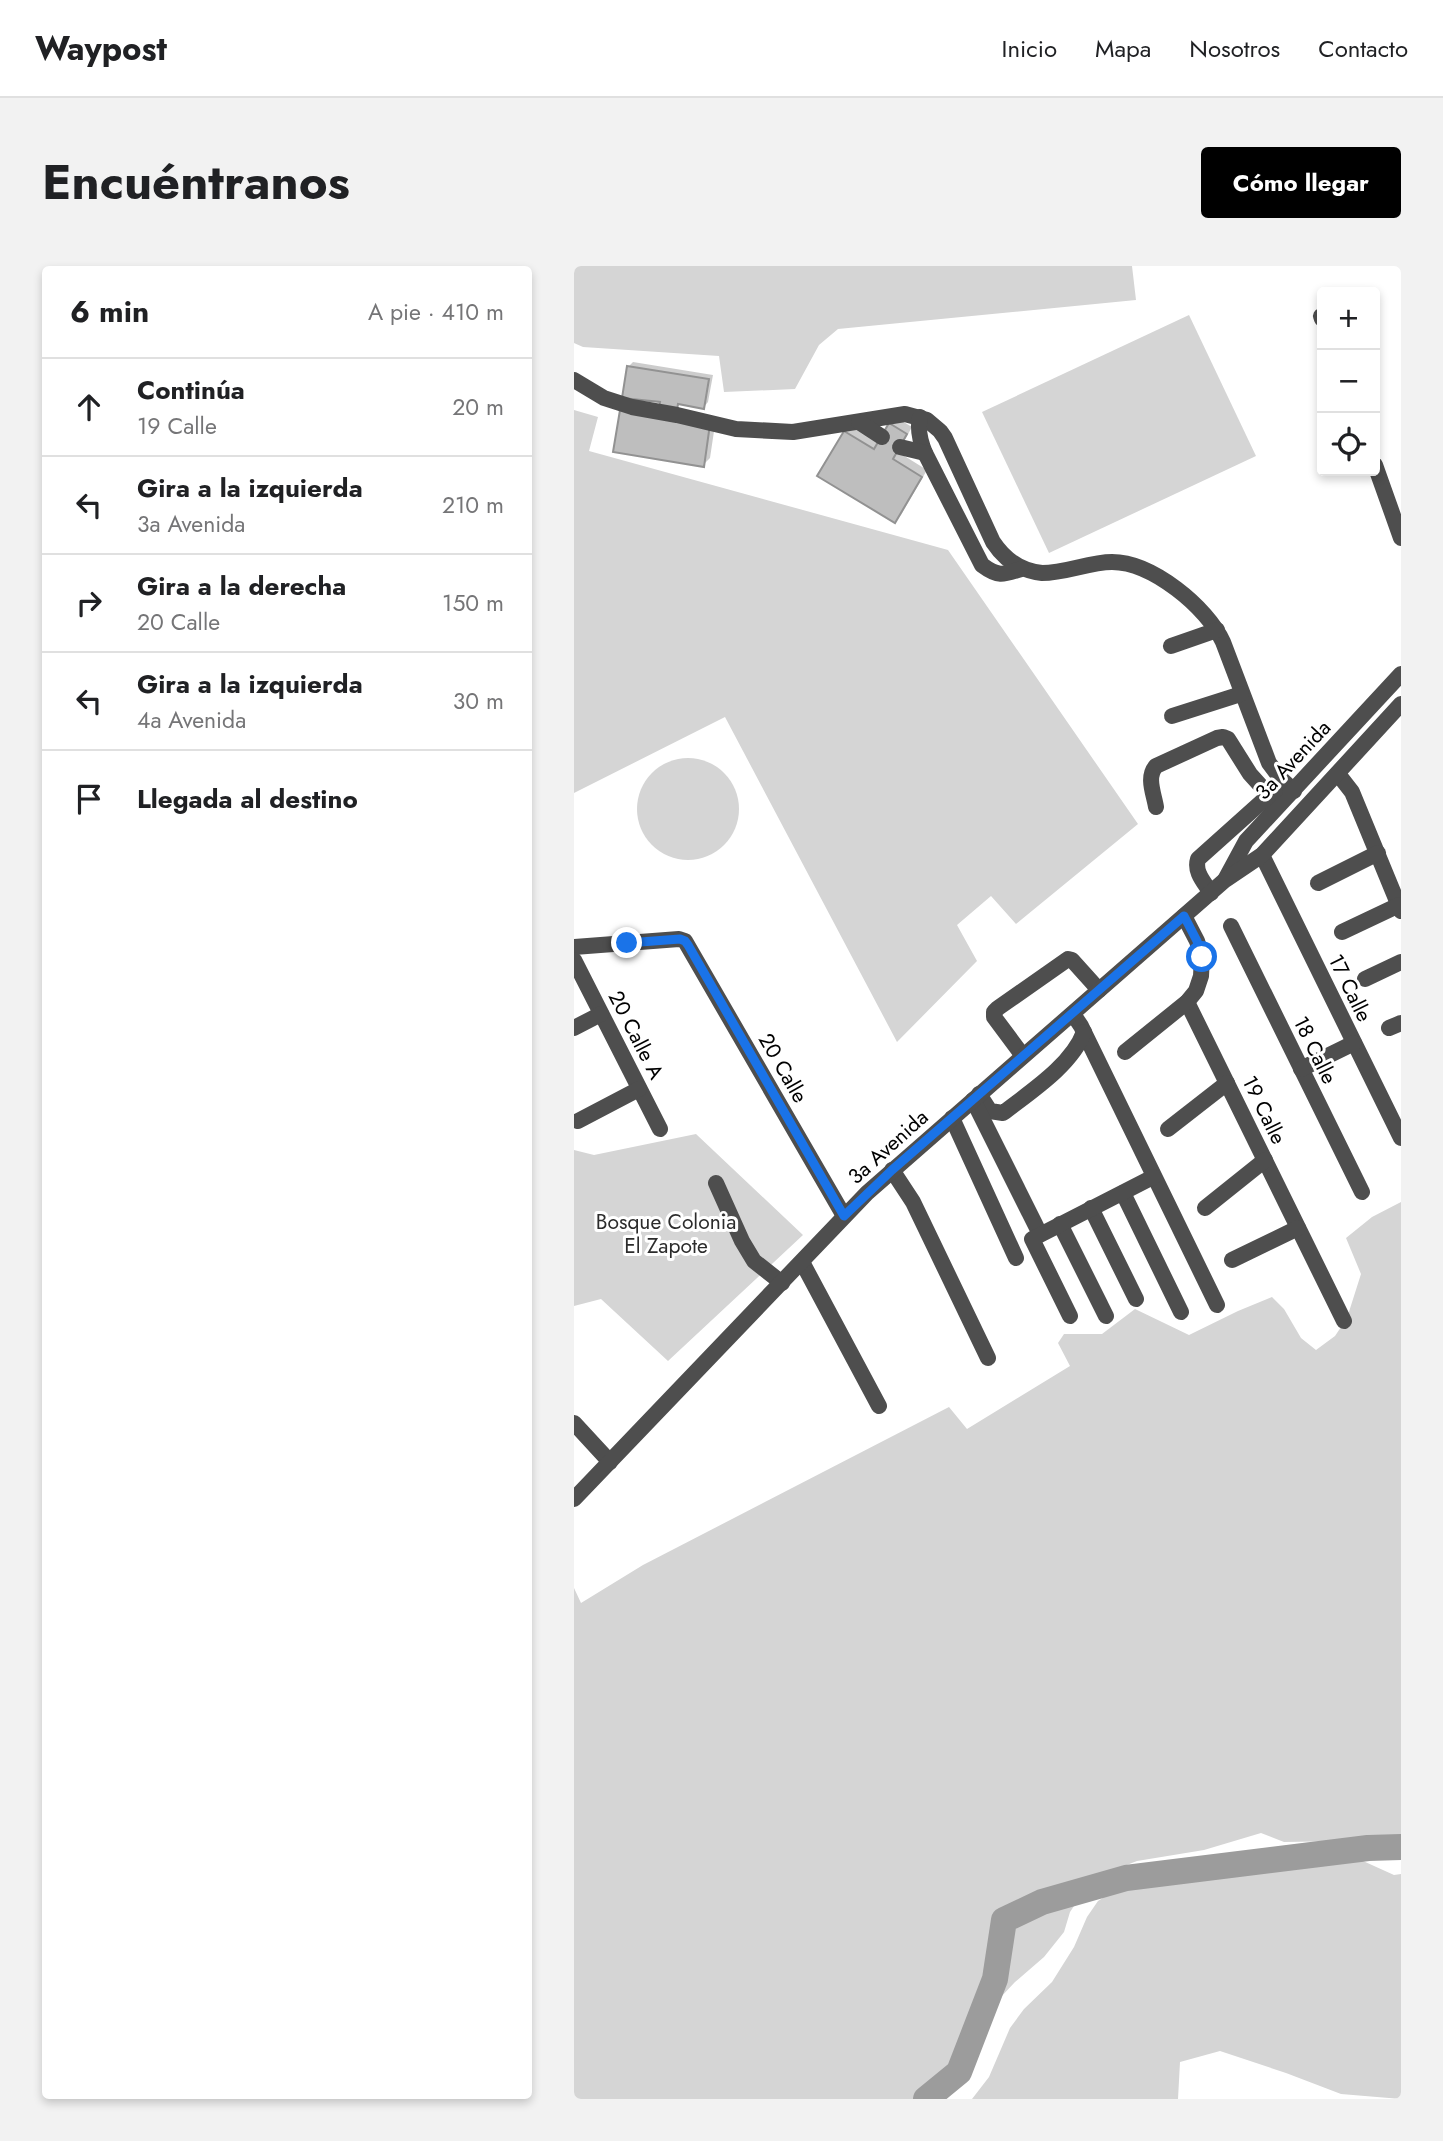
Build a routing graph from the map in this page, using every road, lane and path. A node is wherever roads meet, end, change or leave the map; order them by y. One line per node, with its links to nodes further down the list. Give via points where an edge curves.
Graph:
1 (574, 380): 3 (street, via 604,398 632,407 736,429 793,432)
2 (920, 416): 3 (street); 6 (street, via 919,440); 9 (street, via 940,431 993,542)
3 (859, 422): 4 (street)
4 (881, 437)
5 (900, 447): 6 (street)
6 (925, 453): 9 (street, via 982,565 1005,575)
7 (1379, 476): 8 (street)
8 (1401, 538)
9 (1021, 569): 10 (street, via 1042,573 1110,562 1138,566 1197,606)
10 (1217, 629): 11 (street); 13 (street)
11 (1171, 646)
12 (1401, 674): 17 (street, 3a Avenida)
13 (1241, 694): 15 (street); 17 (street, via 1269,763)
14 (1401, 704): 16 (street, 3a Avenida)
15 (1172, 716)
16 (1338, 774): 20 (street, via 1352,792); 21 (street, 3a Avenida)
17 (1290, 787): 18 (street); 22 (street, 3a Avenida, via 1246,841)
18 (1269, 795): 19 (street, via 1223,737 1152,770); 24 (street, via 1198,859 1198,872)
19 (1156, 807)
20 (1378, 853): 23 (street); 25 (street)
21 (1262, 855): 22 (street, 3a Avenida); 39 (street, 17 Calle)
22 (1225, 880): 24 (street, 3a Avenida)
23 (1318, 883)
24 (1211, 892): 26 (street, 3a Avenida)
25 (1400, 908): 28 (street)
26 (1184, 916): 33 (street, 3a Avenida); 34 (street, via 1202,963 1198,985)
27 (1231, 926): 42 (street, 18 Calle)
28 (1342, 932)
29 (574, 947): 59 (street, 20 Calle, via 685,941)
30 (574, 960): 35 (street, 20 Calle A)
31 (1401, 962): 32 (street)
32 (1365, 979)
33 (1099, 990): 36 (street, 3a Avenida); 41 (street, via 1068,959 998,1008 994,1017)
34 (1187, 1002): 40 (street); 43 (street, 19 Calle)
35 (601, 1014): 37 (street); 44 (street, 20 Calle A)
36 (1073, 1014): 38 (street); 41 (street, 3a Avenida)
37 (574, 1028)
38 (1084, 1032): 45 (street, via 1060,1066 1003,1113 990,1111); 53 (street)
39 (1354, 1043): 42 (street); 50 (street, 17 Calle)
40 (1125, 1052)
41 (1023, 1056): 45 (street, 3a Avenida)
42 (1301, 1069): 55 (street, 18 Calle)
43 (1227, 1083): 49 (street); 51 (street, 19 Calle)
44 (639, 1089): 47 (street); 48 (street, 20 Calle A)
45 (976, 1097): 46 (street, 3a Avenida); 62 (street)
46 (952, 1118): 52 (street, 3a Avenida); 63 (street)
47 (578, 1121)
48 (660, 1129)
49 (1168, 1129)
50 (1401, 1139)
51 (1265, 1160): 58 (street); 61 (street, 19 Calle)
52 (892, 1170): 59 (street, 3a Avenida); 73 (street, via 913,1202)
53 (1153, 1177): 56 (street); 68 (street)
54 (716, 1183): 66 (street, via 754,1261)
55 (1362, 1192)
56 (1123, 1193): 57 (street); 69 (street)
57 (1091, 1208): 60 (street); 67 (street)
58 (1205, 1208)
59 (844, 1216): 65 (street, 3a Avenida)
60 (1060, 1224): 62 (street); 71 (street)
61 (1298, 1228): 64 (street); 72 (street, 19 Calle)
62 (1040, 1234): 70 (street, via 1032,1241)
63 (1016, 1258)
64 (1232, 1260)
65 (802, 1262): 66 (street, 3a Avenida); 74 (street)
66 (782, 1283): 76 (street, 3a Avenida)
67 (1136, 1299)
68 (1217, 1305)
69 (1181, 1312)
70 (1070, 1316)
71 (1107, 1316)
72 (1344, 1321)
73 (988, 1358)
74 (879, 1406)
75 (574, 1423): 76 (street)
76 (610, 1462): 77 (street, 3a Avenida)
77 (574, 1499)

